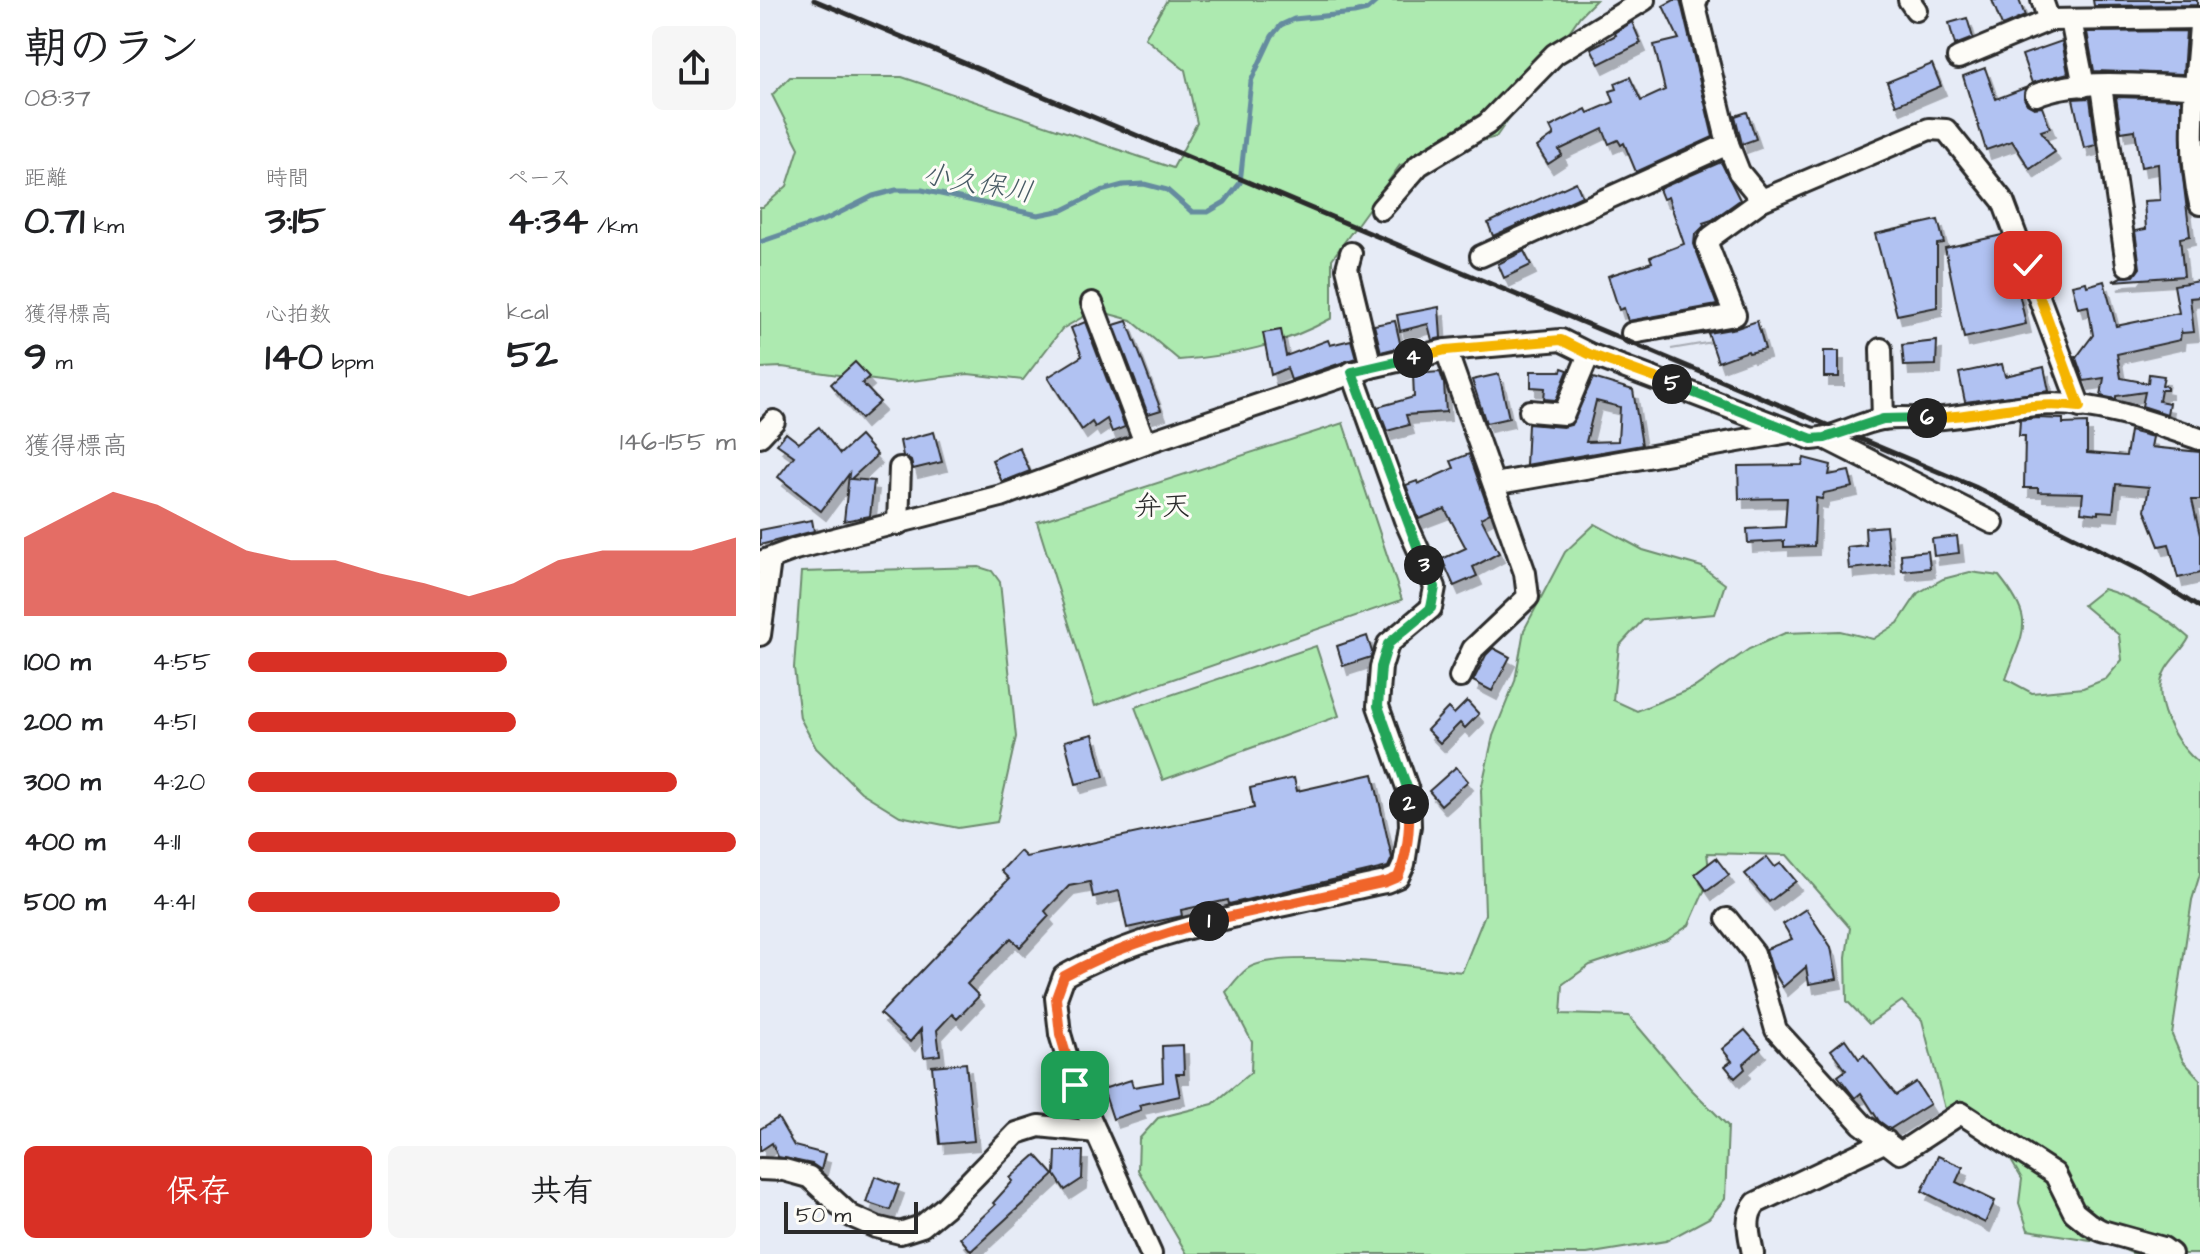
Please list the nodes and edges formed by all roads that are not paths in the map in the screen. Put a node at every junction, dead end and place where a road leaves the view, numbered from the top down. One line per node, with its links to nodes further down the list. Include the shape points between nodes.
1 (1644, 0): 15 (street, via 1555,54 1487,124 1419,165)
2 (2042, 0): 5 (street)
3 (1695, 1): 12 (street)
4 (2200, 18): 6 (street)
5 (2049, 20): 6 (street); 8 (street)
6 (2071, 20): 9 (street)
7 (2200, 25): 10 (street)
8 (1958, 58)
9 (2092, 86): 10 (street); 11 (street); 18 (street)
10 (2196, 87): 14 (street, via 2192,135)
11 (2036, 95)
12 (1728, 144): 13 (street, via 1739,172); 17 (street)
13 (1762, 200): 20 (street, via 1707,244 1735,315); 25 (street, via 1929,129 1946,130 2003,201)
14 (2200, 204)
15 (1381, 209)
16 (1351, 253): 24 (street, via 1347,268)
17 (1481, 256)
18 (2127, 265)
19 (1092, 303): 31 (street)
20 (1632, 333)
21 (1881, 349): 27 (street)
22 (1446, 350): 23 (street, via 1561,340); 24 (street); 33 (street)
23 (1589, 354): 26 (street, via 1564,414); 28 (street)
24 (1362, 370): 31 (street); 40 (street, via 1405,520 1435,587 1431,608 1388,644 1381,667 1378,706 1409,793 1404,864 1398,877 1386,882 1157,936 1064,976 1056,998 1060,1034)
25 (2080, 407): 27 (street, via 2055,404 1942,418); 30 (street)
26 (1530, 411)
27 (1883, 419): 29 (street)
28 (1792, 431): 29 (street); 33 (street)
29 (1825, 438): 34 (street)
30 (2200, 439)
31 (1145, 443): 35 (street, via 1001,496)
32 (900, 468): 35 (street)
33 (1494, 484): 38 (street, via 1525,573 1528,597 1473,649)
34 (1993, 523)
35 (898, 524): 36 (street)
36 (765, 561): 37 (street)
37 (760, 635)
38 (1460, 677)
39 (1727, 919): 41 (street, via 1754,953 1776,1030 1862,1124)
40 (1096, 1132): 42 (street, via 1039,1126 1017,1133 945,1207 922,1226 900,1233 851,1216 809,1177); 43 (street)
41 (1886, 1141): 44 (street, via 1756,1203 1748,1222); 45 (street, via 1900,1153 1961,1113 2055,1174 2074,1212 2089,1224)
42 (760, 1169)
43 (1151, 1254)
44 (1753, 1254)
45 (2171, 1254)

